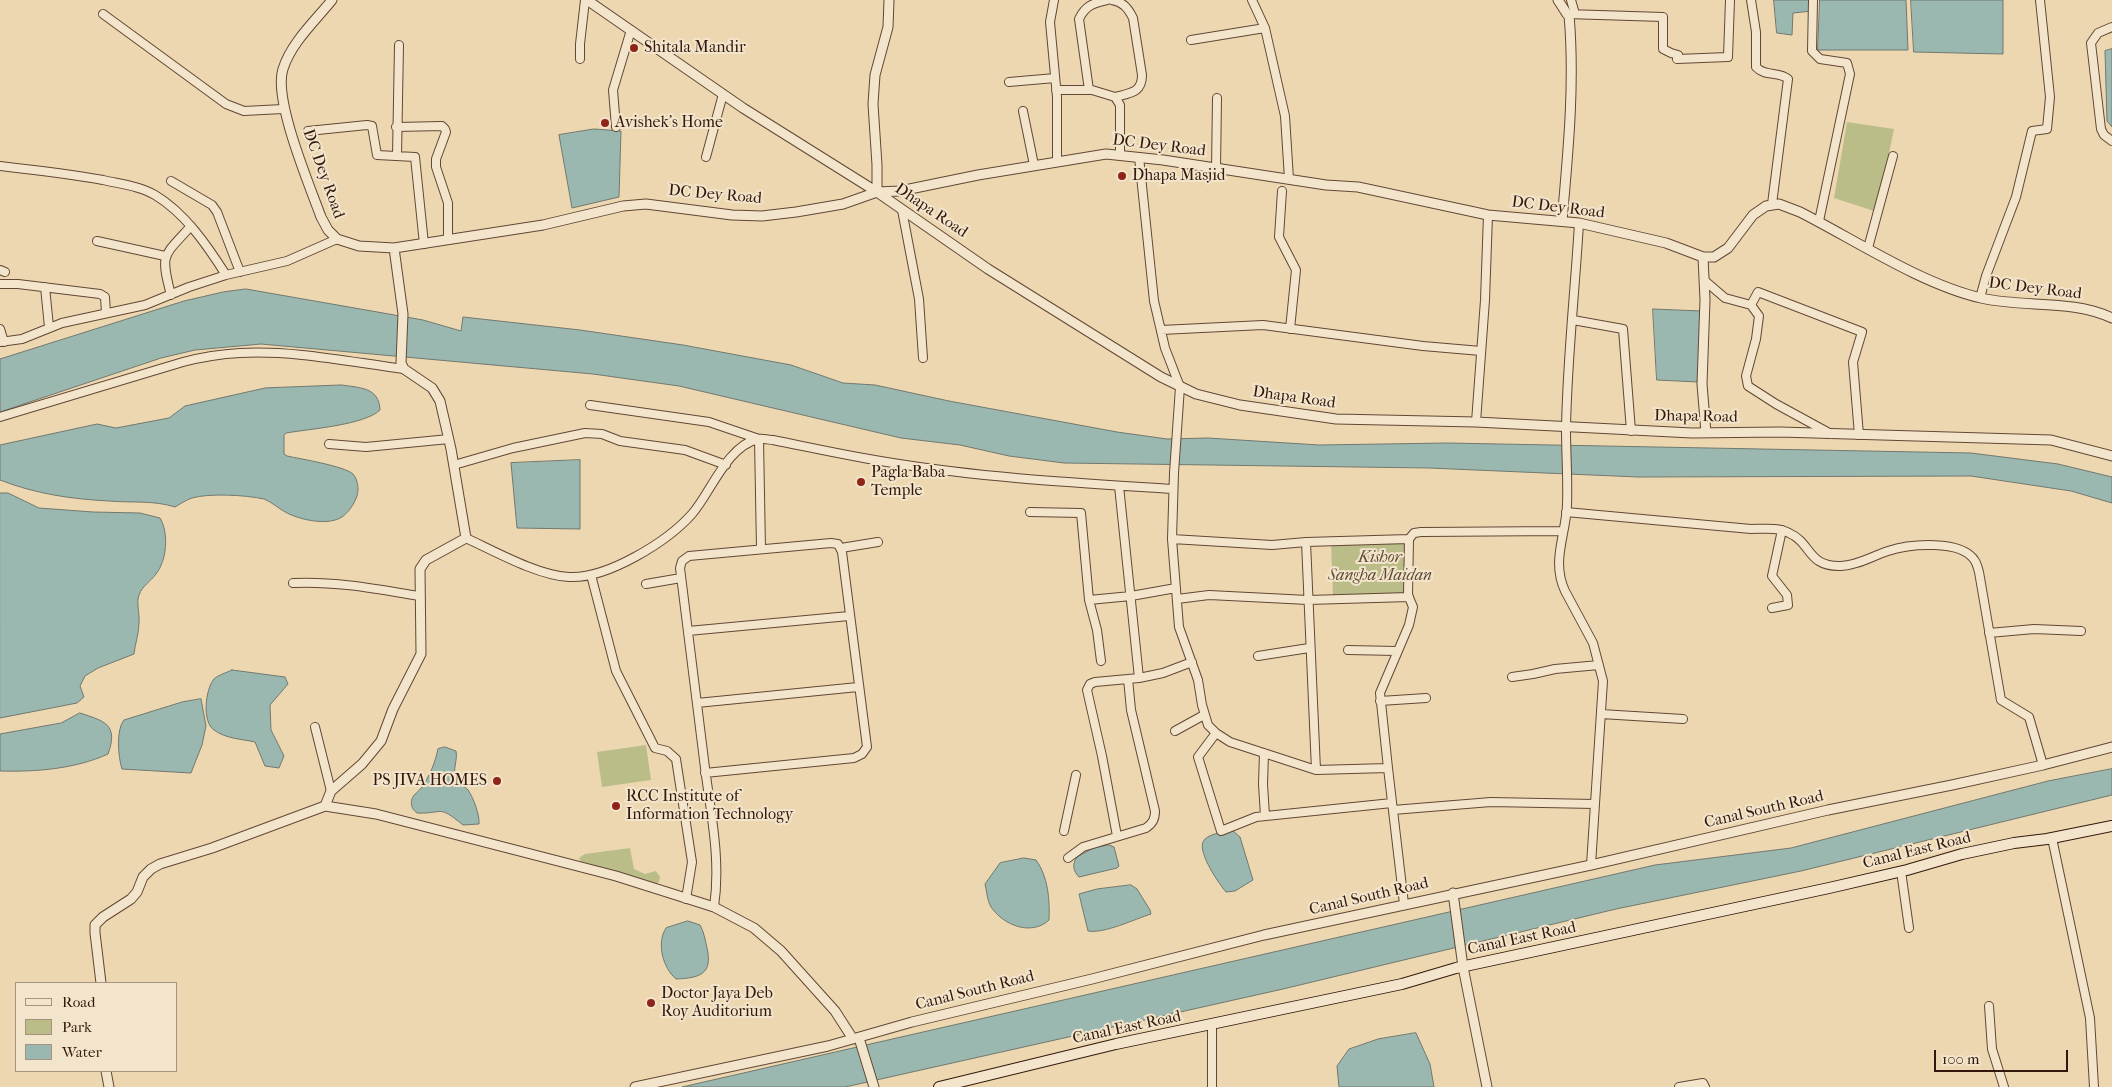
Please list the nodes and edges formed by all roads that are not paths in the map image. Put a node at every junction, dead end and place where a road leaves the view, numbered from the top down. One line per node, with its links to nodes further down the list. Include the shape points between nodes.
1 (332, 0): 29 (street, DC Dey Road, via 287,58 282,70)
2 (586, 0): 18 (street, Dhapa Road); 21 (street)
3 (889, 0): 47 (street, via 888,27 875,74 873,104)
4 (1054, 0): 22 (street, via 1050,22)
5 (1107, 0): 25 (street, via 1088,6 1079,19)
6 (1112, 0): 27 (street, via 1120,2 1133,18 1142,75 1142,82 1135,92)
7 (1252, 0): 17 (street)
8 (1558, 0): 15 (street)
9 (1571, 0): 15 (street)
10 (1730, 0): 15 (street, via 1728,57 1677,59 1678,55 1663,49 1663,17)
11 (1751, 0): 48 (street, via 1756,32 1756,67 1765,74 1788,79)
12 (1813, 0): 52 (street, via 1812,51 1820,58 1847,63 1850,74)
13 (2040, 0): 69 (street, via 2050,97 2047,130 2032,132 2016,198)
14 (103, 14): 29 (street, via 226,104 244,111)
15 (1571, 14): 51 (street, via 1572,52)
16 (2112, 27): 34 (street, via 2098,32 2090,43 2100,129)
17 (1265, 28): 19 (street); 44 (street, via 1285,116)
18 (631, 30): 26 (street, Dhapa Road); 32 (street, via 613,90)
19 (1191, 40)
20 (399, 45): 31 (street)
21 (580, 59)
22 (1055, 78): 23 (street); 24 (street)
23 (1009, 82)
24 (1056, 90): 25 (street); 40 (street)
25 (1089, 90): 27 (street)
26 (723, 94): 39 (street); 47 (street, Dhapa Road)
27 (1115, 97): 35 (street, via 1120,104)
28 (1217, 98): 43 (street)
29 (284, 110): 55 (street, DC Dey Road, via 320,217)
30 (1023, 112): 41 (street)
31 (396, 126): 36 (street); 56 (street, via 442,126 445,129 436,167 448,203)
32 (616, 127)
33 (308, 132): 36 (street, via 372,126 377,155)
34 (2112, 142)
35 (1120, 155): 38 (street, DC Dey Road); 40 (street, DC Dey Road)
36 (397, 156): 58 (street, via 415,157)
37 (1893, 156): 60 (street)
38 (1139, 157): 43 (street, DC Dey Road); 77 (street, via 1154,301)
39 (706, 158)
40 (1057, 161): 41 (street, DC Dey Road)
41 (1034, 165): 47 (street, DC Dey Road)
42 (0, 166): 54 (street, via 69,174 141,188 166,202)
43 (1216, 169): 44 (street, DC Dey Road)
44 (1289, 179): 50 (street, DC Dey Road, via 1358,187)
45 (171, 181): 63 (street, via 212,205)
46 (1282, 191): 76 (street, via 1279,237 1296,270)
47 (877, 192): 49 (street, Dhapa Road); 56 (street, DC Dey Road, via 843,204 762,216 732,216 646,204 623,206 568,221)
48 (1772, 204): 52 (street, DC Dey Road, via 1800,212); 62 (street, via 1753,215 1728,248 1714,257)
49 (902, 210): 80 (street, via 919,299); 82 (street, Dhapa Road, via 988,269)
50 (1488, 215): 51 (street, DC Dey Road); 79 (street)
51 (1562, 221): 53 (street, DC Dey Road)
52 (1819, 222): 60 (street, DC Dey Road)
53 (1579, 223): 62 (street, DC Dey Road, via 1666,243); 73 (street)
54 (191, 226): 61 (street); 64 (street)
55 (337, 239): 59 (street, DC Dey Road, via 359,246); 63 (street, via 288,261)
56 (448, 240): 58 (street, DC Dey Road)
57 (97, 241): 61 (street)
58 (424, 244): 59 (street, DC Dey Road)
59 (394, 248): 81 (street, via 403,314)
60 (1868, 248): 69 (street, DC Dey Road, via 1933,282)
61 (165, 256): 68 (street, via 164,268)
62 (1703, 257): 65 (street)
63 (240, 272): 64 (street)
64 (226, 275): 68 (street)
65 (1704, 280): 70 (street, via 1725,298); 88 (street, via 1702,384)
66 (0, 284): 67 (street)
67 (45, 287): 71 (street, via 104,294); 74 (street)
68 (171, 295): 71 (street, via 146,305)
69 (1980, 298): 72 (street, DC Dey Road, via 2077,308)
70 (1751, 305): 89 (street, via 1759,316 1746,376 1748,386); 90 (street, via 1758,292 1862,332 1853,362)
71 (106, 313): 74 (street)
72 (2112, 318)
73 (1573, 320): 86 (street); 87 (street, via 1624,329)
74 (49, 327): 78 (street, via 22,339)
75 (0, 329): 78 (street)
76 (1290, 329): 77 (street, via 1262,325); 79 (street)
77 (1161, 330): 82 (street)
78 (2, 342)
79 (1481, 351): 85 (street)
80 (923, 358)
81 (402, 366): 84 (street, via 286,354 247,352 213,355); 91 (street, via 432,388 440,401)
82 (1180, 387): 85 (street, Dhapa Road, via 1240,405 1336,419); 98 (street)
83 (590, 405): 92 (street, via 709,422)
84 (0, 417)
85 (1476, 422): 86 (street, Dhapa Road)
86 (1566, 428): 87 (street, Dhapa Road); 99 (street)
87 (1631, 431): 88 (street, Dhapa Road)
88 (1706, 434): 89 (street, Dhapa Road)
89 (1832, 434): 90 (street, Dhapa Road)
90 (1859, 435): 94 (street, Dhapa Road, via 2051,440)
91 (449, 439): 93 (street, via 366,448); 95 (street)
92 (759, 439): 96 (street, via 734,453); 97 (street, via 894,464); 109 (street)
93 (329, 444)
94 (2112, 456)
95 (454, 465): 96 (street, via 513,448 594,432 620,441 684,450); 103 (street)
96 (726, 465): 110 (street, via 691,515 677,528 634,558)
97 (1120, 486): 98 (street); 116 (street)
98 (1173, 490): 104 (street)
99 (1566, 509): 101 (street); 102 (street)
100 (1030, 512): 119 (street, via 1080,513)
101 (1782, 530): 121 (street, via 1772,576 1787,595 1788,605); 125 (street, via 1798,539 1814,559 1829,565 1862,562 1885,551 1914,545 1962,551 1974,560 1979,572)
102 (1562, 531): 105 (street, via 1421,532 1414,533); 132 (street, via 1561,583 1594,643)
103 (466, 538): 110 (street, via 547,573 569,577); 115 (street, via 426,560 420,569)
104 (1172, 539): 107 (street, via 1272,546); 114 (street)
105 (1409, 539): 107 (street); 117 (street)
106 (878, 542): 108 (street)
107 (1306, 542): 120 (street)
108 (841, 548): 109 (street, via 831,542); 122 (street)
109 (761, 549): 111 (street, via 689,556 682,561)
110 (591, 575): 166 (street, via 622,685 655,748 667,751 676,759 692,862)
111 (681, 578): 113 (street); 124 (street)
112 (293, 583): 115 (street, via 339,584)
113 (646, 584)
114 (1176, 588): 116 (street); 118 (street)
115 (419, 596): 153 (street, via 421,654 381,741 362,764)
116 (1131, 596): 119 (street); 134 (street)
117 (1408, 597): 120 (street); 128 (street, via 1413,607 1412,614)
118 (1177, 599): 120 (street, via 1209,595); 131 (street, via 1179,627)
119 (1089, 600): 130 (street)
120 (1308, 600): 126 (street)
121 (1772, 608)
122 (849, 616): 124 (street); 136 (street)
123 (2081, 631): 125 (street, via 2034,629)
124 (688, 632): 139 (street)
125 (1989, 633): 148 (street, via 2000,700 2029,717)
126 (1309, 648): 129 (street); 150 (street)
127 (1348, 650): 128 (street)
128 (1397, 651): 138 (street, via 1380,693)
129 (1258, 656)
130 (1101, 661)
131 (1192, 662): 134 (street, via 1163,674); 141 (street)
132 (1599, 665): 133 (street); 140 (street, via 1603,681)
133 (1512, 677)
134 (1139, 678): 135 (street)
135 (1128, 679): 160 (street, via 1131,710 1156,811 1152,824); 160 (street, via 1095,682 1087,690)
136 (858, 687): 139 (street); 151 (street, via 866,747 862,754 854,758)
137 (1426, 698): 138 (street)
138 (1380, 701): 149 (street)
139 (697, 702): 151 (street)
140 (1601, 714): 142 (street); 154 (street)
141 (1204, 715): 144 (street); 145 (street)
142 (1683, 719)
143 (315, 727): 153 (street)
144 (1174, 731)
145 (1216, 733): 147 (street, via 1230,742); 157 (street, via 1198,757 1221,831)
146 (2112, 747): 148 (street, Canal South Road)
147 (1264, 753): 150 (street); 157 (street)
148 (2043, 765): 163 (street, Canal South Road, via 1828,810)
149 (1388, 768): 150 (street); 156 (street)
150 (1316, 770)
151 (705, 773): 168 (street, via 717,856)
152 (1076, 775): 159 (street)
153 (331, 791): 155 (street)
154 (1595, 804): 156 (street, via 1491,802); 163 (street)
155 (325, 806): 166 (street, via 376,814 616,876); 171 (street, via 151,869 132,899 96,925)
156 (1392, 806): 157 (street); 167 (street)
157 (1265, 816)
158 (2112, 826): 161 (main road, Canal East Road)
159 (1064, 831)
160 (1117, 836): 162 (street, via 1083,847)
161 (2052, 838): 164 (main road, Canal East Road, via 1962,854); 185 (street, via 2090,1018)
162 (1068, 858)
163 (1591, 865): 165 (street, Canal South Road)
164 (1901, 871): 169 (street); 170 (main road, Canal East Road)
165 (1452, 893): 167 (street, Canal South Road); 170 (street)
166 (686, 899): 168 (street)
167 (1404, 904): 174 (street, Canal South Road, via 1264,935 912,1022)
168 (714, 908): 174 (street, via 754,928 781,950)
169 (1909, 928)
170 (1463, 967): 173 (main road, Canal East Road, via 1402,984); 181 (street)
171 (101, 982)
172 (1989, 1006): 184 (street, via 1992,1049)
173 (1212, 1025): 179 (main road, Canal East Road, via 1116,1044); 180 (street)
174 (857, 1040): 177 (street, Canal South Road); 178 (street)
175 (106, 1072): 176 (street)
176 (109, 1087)
177 (635, 1087)
178 (874, 1087)
179 (940, 1087)
180 (1212, 1087)
181 (1487, 1087)
182 (1679, 1087): 183 (street, via 1704,1083)
183 (1705, 1087)
184 (2004, 1087)
185 (2094, 1087)

